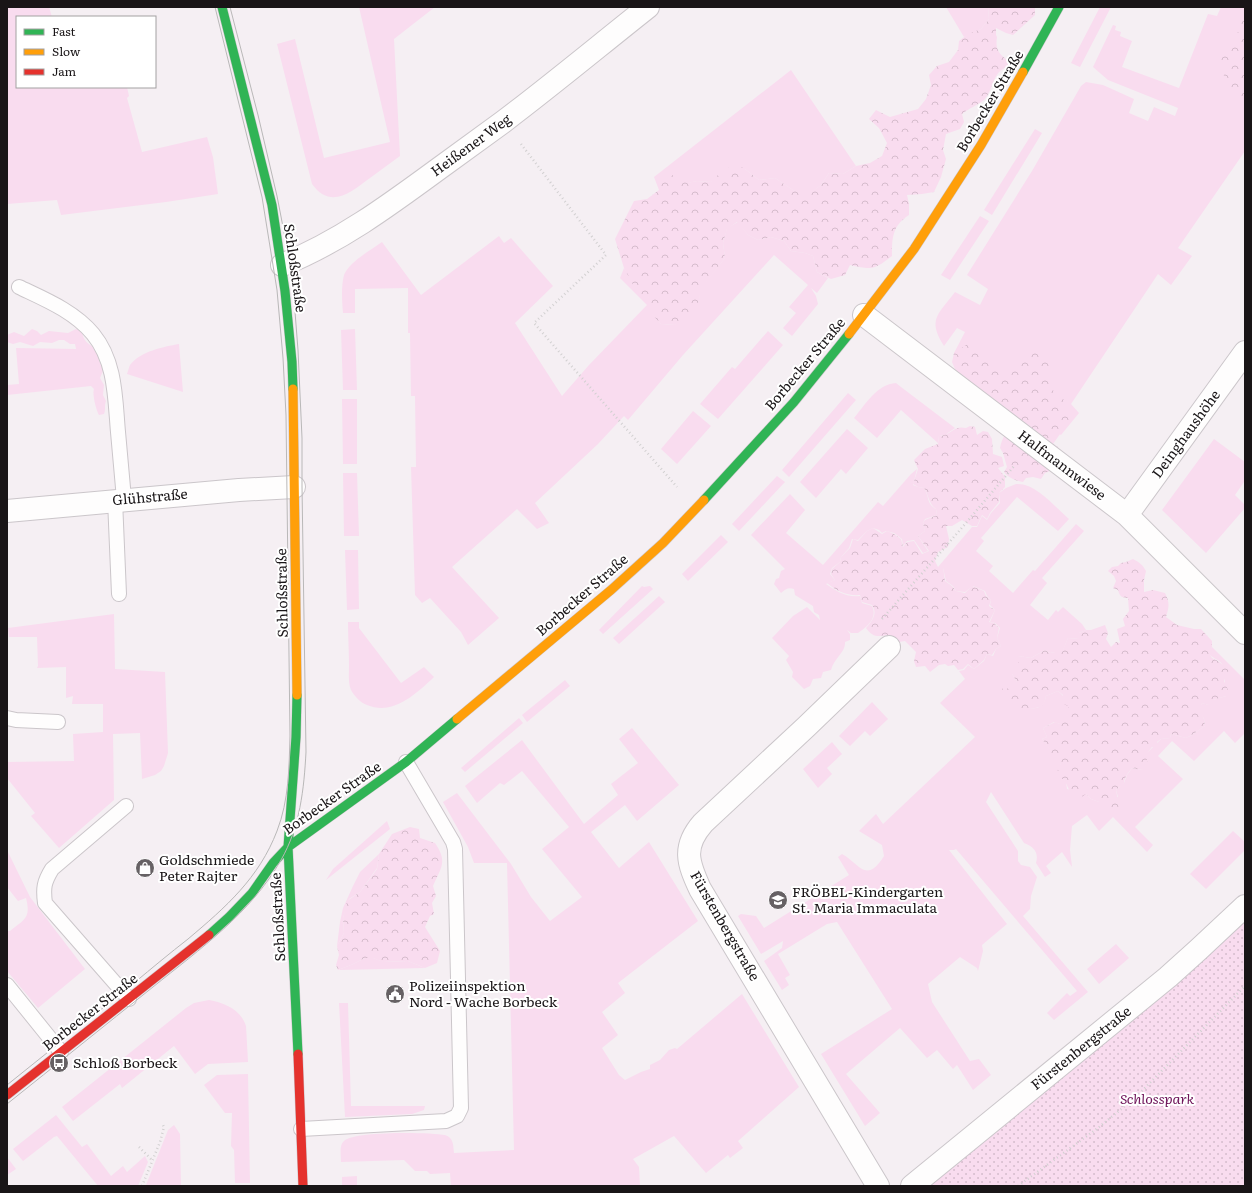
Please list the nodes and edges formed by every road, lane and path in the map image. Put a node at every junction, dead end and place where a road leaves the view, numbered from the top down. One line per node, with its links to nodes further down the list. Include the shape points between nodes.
1 (222, 7): 5 (street, Schloßstraße, via 266,177)
2 (648, 7): 4 (street, Heißener Weg)
3 (1059, 7): 7 (street, Borbecker Straße, via 1006,103 914,250)
4 (504, 121): 5 (street, Heißener Weg, via 364,222); 12 (path, via 606,255 534,323)
5 (282, 265): 10 (street, Schloßstraße, via 292,362)
6 (19, 287): 11 (lane, via 52,303 78,320 93,334 103,350 115,390)
7 (864, 314): 9 (street, Halfmannwiese); 12 (street, Borbecker Straße, via 794,402)
8 (1245, 352): 14 (street, Deinghaushöhe)
9 (1033, 443): 14 (street, Halfmannwiese); 16 (path)
10 (294, 487): 11 (street, Glühstraße); 23 (street, Schloßstraße, via 297,687)
11 (120, 500): 13 (street, Glühstraße); 15 (lane)
12 (696, 508): 21 (street, Borbecker Straße, via 663,543 611,590)
13 (7, 511)
14 (1127, 515): 17 (street, Halfmannwiese)
15 (119, 594)
16 (880, 621)
17 (1245, 633)
18 (889, 647): 36 (street, Fürstenbergstraße, via 702,824 695,832 688,850 691,867 700,889)
19 (7, 718): 20 (lane)
20 (58, 722)
21 (406, 762): 23 (street, Borbecker Straße); 31 (lane, via 455,849 461,1108 457,1116 446,1121)
22 (126, 806): 27 (lane, via 52,869 43,892 45,903)
23 (288, 846): 27 (street, Borbecker Straße, via 252,893 229,917); 31 (street, Schloßstraße)
24 (1245, 906): 37 (street, Fürstenbergstraße, via 1168,977)
25 (7, 984): 28 (lane)
26 (1245, 986): 38 (path, via 1136,1097)
27 (129, 999): 28 (street, Borbecker Straße)
28 (61, 1052): 29 (street, Borbecker Straße)
29 (7, 1095)
30 (162, 1122): 33 (path, via 164,1126 160,1142)
31 (301, 1129): 35 (street, Schloßstraße)
32 (139, 1147): 33 (path)
33 (152, 1160): 34 (path)
34 (142, 1186)
35 (303, 1186)
36 (878, 1186)
37 (912, 1186)
38 (1018, 1186)

